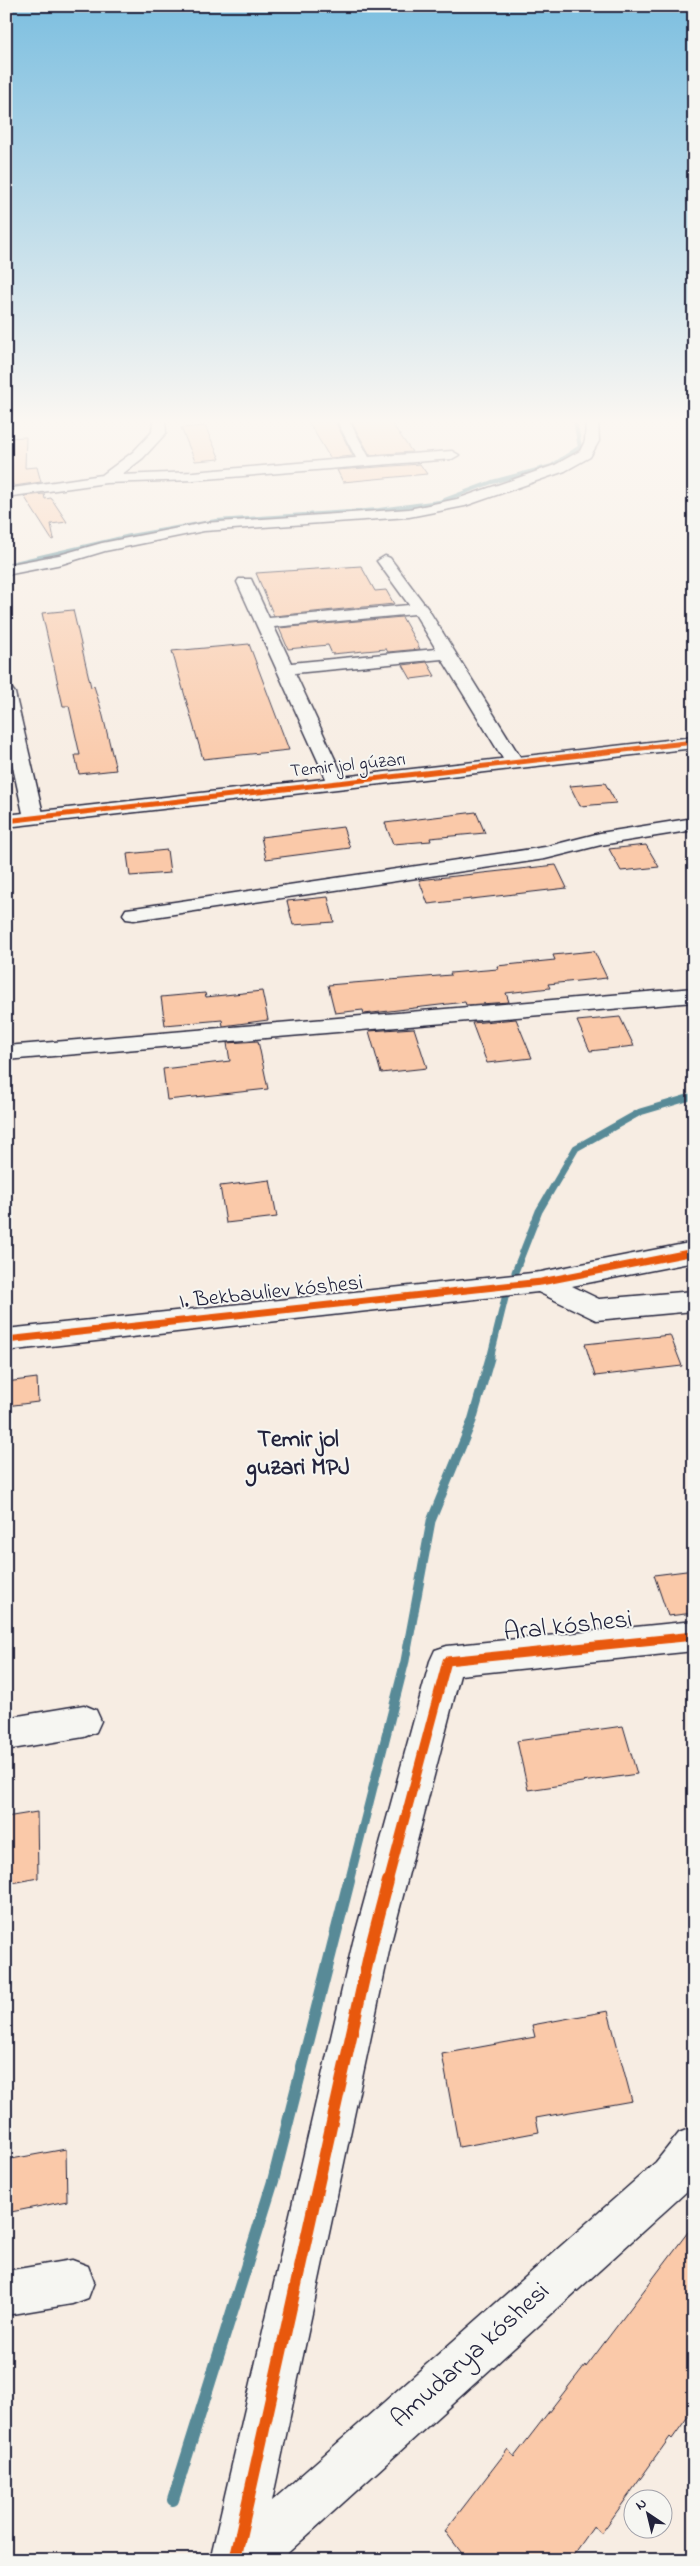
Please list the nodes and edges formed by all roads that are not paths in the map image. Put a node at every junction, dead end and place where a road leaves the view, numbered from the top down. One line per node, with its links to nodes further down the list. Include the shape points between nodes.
1 (134, 541): 3 (street)
2 (385, 562): 5 (street)
3 (6, 570)
4 (245, 582): 6 (street)
5 (420, 609): 6 (street); 7 (street)
6 (264, 624): 8 (street)
7 (447, 653): 8 (street); 11 (street)
8 (285, 669): 12 (street)
9 (6, 693): 13 (street)
10 (694, 742): 11 (street, Temir jol gúzarı)
11 (516, 763): 12 (street, Temir jol gúzarı)
12 (338, 783): 13 (street, Temir jol gúzarı)
13 (34, 818): 14 (street, Temir jol gúzarı)
14 (6, 821)
15 (694, 824): 16 (street, via 600,838 545,853)
16 (134, 914)
17 (694, 995): 18 (street)
18 (6, 1053)
19 (694, 1252): 20 (street, I. Bekbauliev kóshesi)
20 (540, 1282): 21 (street, via 596,1310); 22 (street, I. Bekbauliev kóshesi)
21 (694, 1301)
22 (6, 1340)
23 (694, 1636): 29 (street, Aral kóshesi, via 447,1661 372,1942)
24 (84, 1721): 25 (street)
25 (6, 1734)
26 (694, 2148): 30 (street, Amudarya kóshesi, via 671,2177)
27 (72, 2282): 28 (street)
28 (6, 2294)
29 (235, 2560)
30 (243, 2560)

